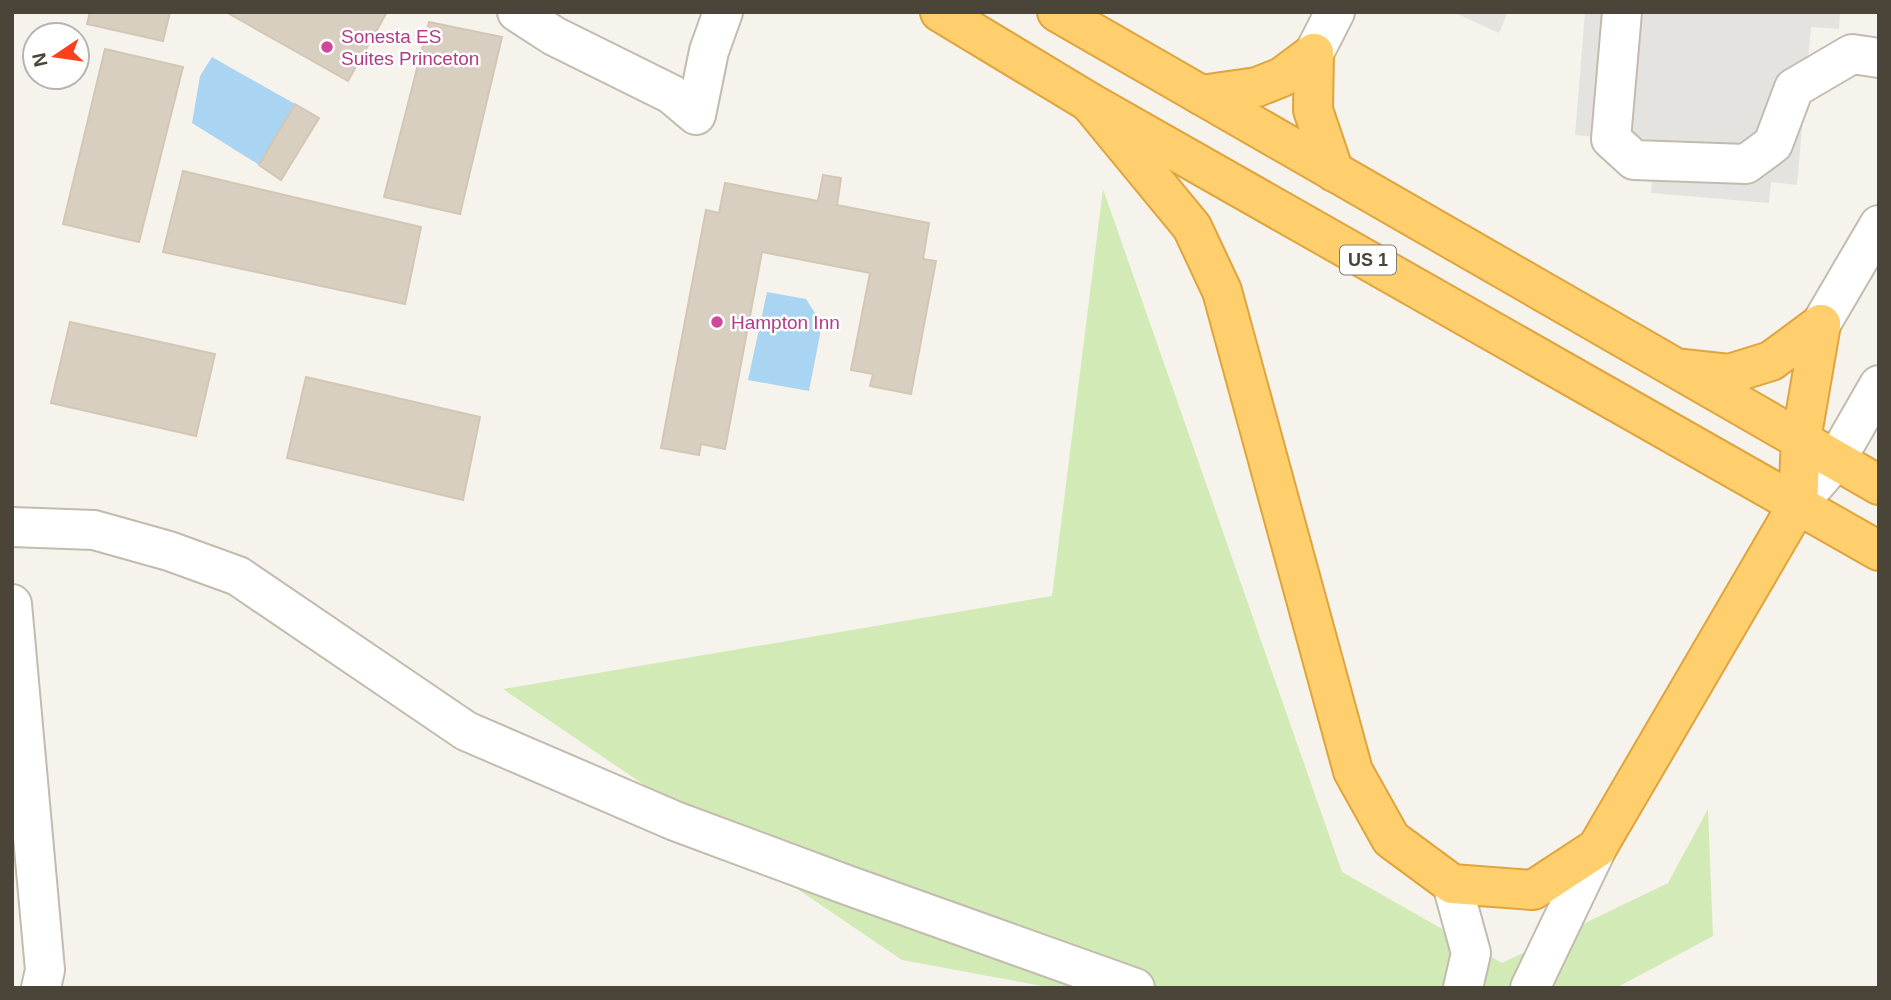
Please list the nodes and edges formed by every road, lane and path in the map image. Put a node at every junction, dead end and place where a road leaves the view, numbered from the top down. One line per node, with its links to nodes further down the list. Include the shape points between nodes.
1 (517, 12): 2 (street, via 554,36 671,94 696,115 709,51)
2 (723, 12)
3 (940, 12): 10 (highway, US 1)
4 (1056, 12): 9 (highway)
5 (1335, 12): 7 (street)
6 (1622, 12): 8 (street, via 1611,139 1634,160 1746,164 1773,144 1794,88 1852,54)
7 (1314, 53): 9 (highway, via 1282,77 1257,88); 11 (highway, via 1313,110)
8 (1879, 58)
9 (1201, 95): 11 (highway)
10 (1089, 102): 19 (highway, US 1); 24 (highway, via 1192,227 1223,291 1353,771 1391,839)
11 (1334, 172): 14 (highway)
12 (1879, 225): 13 (street)
13 (1821, 324): 14 (highway, via 1770,361 1729,374); 16 (highway)
14 (1676, 369): 16 (highway)
15 (1879, 385): 17 (street)
16 (1801, 440): 17 (highway); 19 (highway)
17 (1836, 460): 18 (highway); 19 (street)
18 (1879, 485)
19 (1798, 504): 21 (highway, US 1); 23 (highway)
20 (12, 527): 26 (street, via 94,530 238,576 466,731 675,821)
21 (1879, 551)
22 (12, 604): 25 (street, via 45,970)
23 (1597, 848): 24 (highway, via 1533,890); 28 (street)
24 (1452, 884): 27 (street, via 1471,953)
25 (41, 988)
26 (1135, 988)
27 (1463, 988)
28 (1530, 988)

